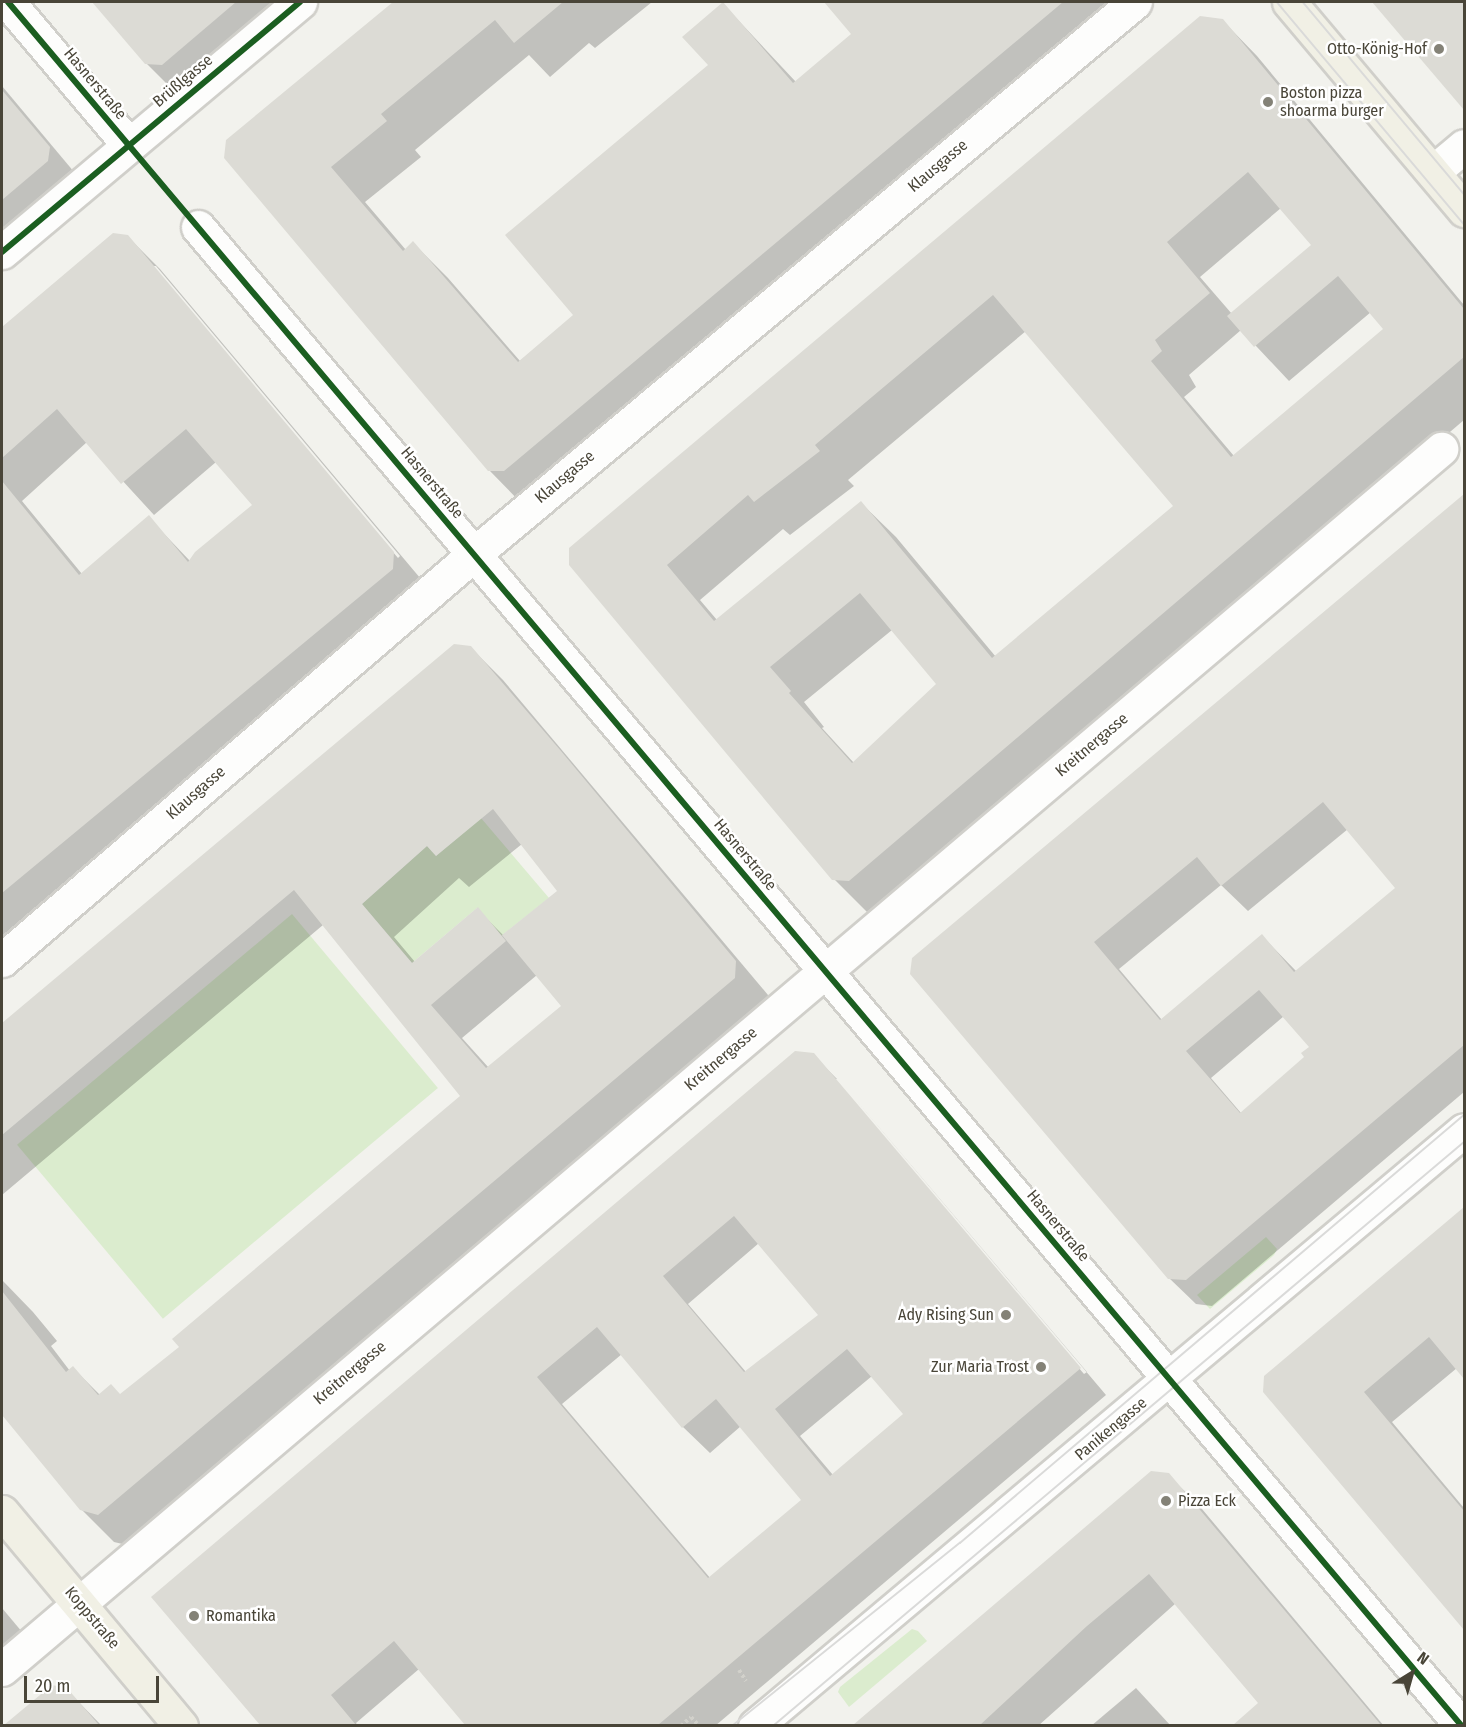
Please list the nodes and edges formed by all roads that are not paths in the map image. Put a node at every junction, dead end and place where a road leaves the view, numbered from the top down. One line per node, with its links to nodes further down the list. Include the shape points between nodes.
1 (8, 2): 5 (street, Hasnerstraße)
2 (300, 2): 5 (street, Brüßlgasse)
3 (1135, 2): 12 (street, Klausgasse)
4 (1289, 2): 7 (main road)
5 (128, 144): 10 (street, Brüßlgasse)
6 (1464, 146): 7 (street)
7 (1432, 172): 8 (main road)
8 (1464, 210)
9 (198, 227): 12 (street, Hasnerstraße)
10 (2, 252)
11 (1441, 449): 14 (street, Kreitnergasse)
12 (474, 554): 13 (street, Klausgasse); 14 (street, Hasnerstraße)
13 (2, 960)
14 (825, 971): 16 (street, Hasnerstraße); 18 (street, Kreitnergasse)
15 (1464, 1130): 16 (street, Panikengasse)
16 (1170, 1380): 21 (street, Panikengasse); 22 (street, Hasnerstraße)
17 (2, 1512): 18 (main road, Koppstraße)
18 (79, 1603): 19 (street, Kreitnergasse); 20 (main road, Koppstraße)
19 (2, 1669)
20 (181, 1725)
21 (755, 1725)
22 (1462, 1725)

